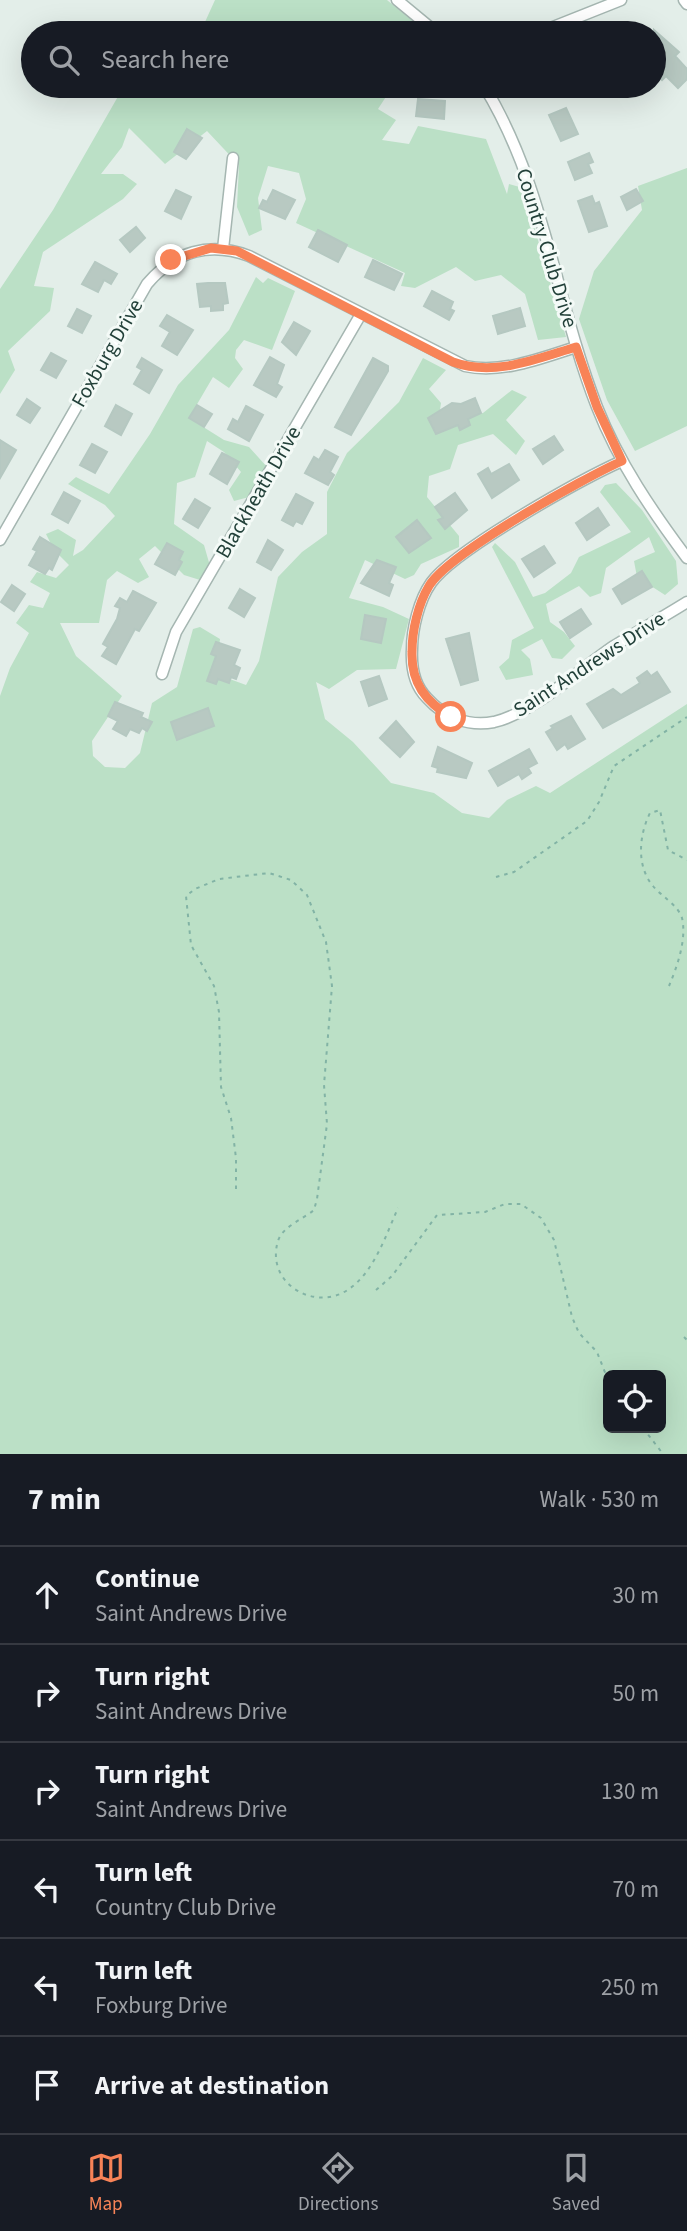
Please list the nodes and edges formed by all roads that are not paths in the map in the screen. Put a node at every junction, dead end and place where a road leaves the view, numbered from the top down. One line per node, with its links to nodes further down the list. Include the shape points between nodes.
1 (397, 0): 3 (street)
2 (621, 0): 4 (street)
3 (422, 21)
4 (568, 21)
5 (492, 98): 9 (street, Country Club Drive, via 515,145)
6 (233, 158): 7 (street)
7 (223, 249): 8 (street, Foxburg Drive, via 249,256); 11 (street, Foxburg Drive, via 171,260 148,284)
8 (361, 314): 9 (street, Foxburg Drive, via 453,362 479,369); 14 (street, Blackheath Drive, via 176,632)
9 (576, 347): 10 (street, Country Club Drive)
10 (622, 461): 12 (street, Country Club Drive); 13 (street, Saint Andrews Drive, via 490,537 430,584 412,640 413,674 419,688 439,710 464,722 502,719)
11 (0, 540)
12 (687, 558)
13 (687, 602)
14 (162, 674)

